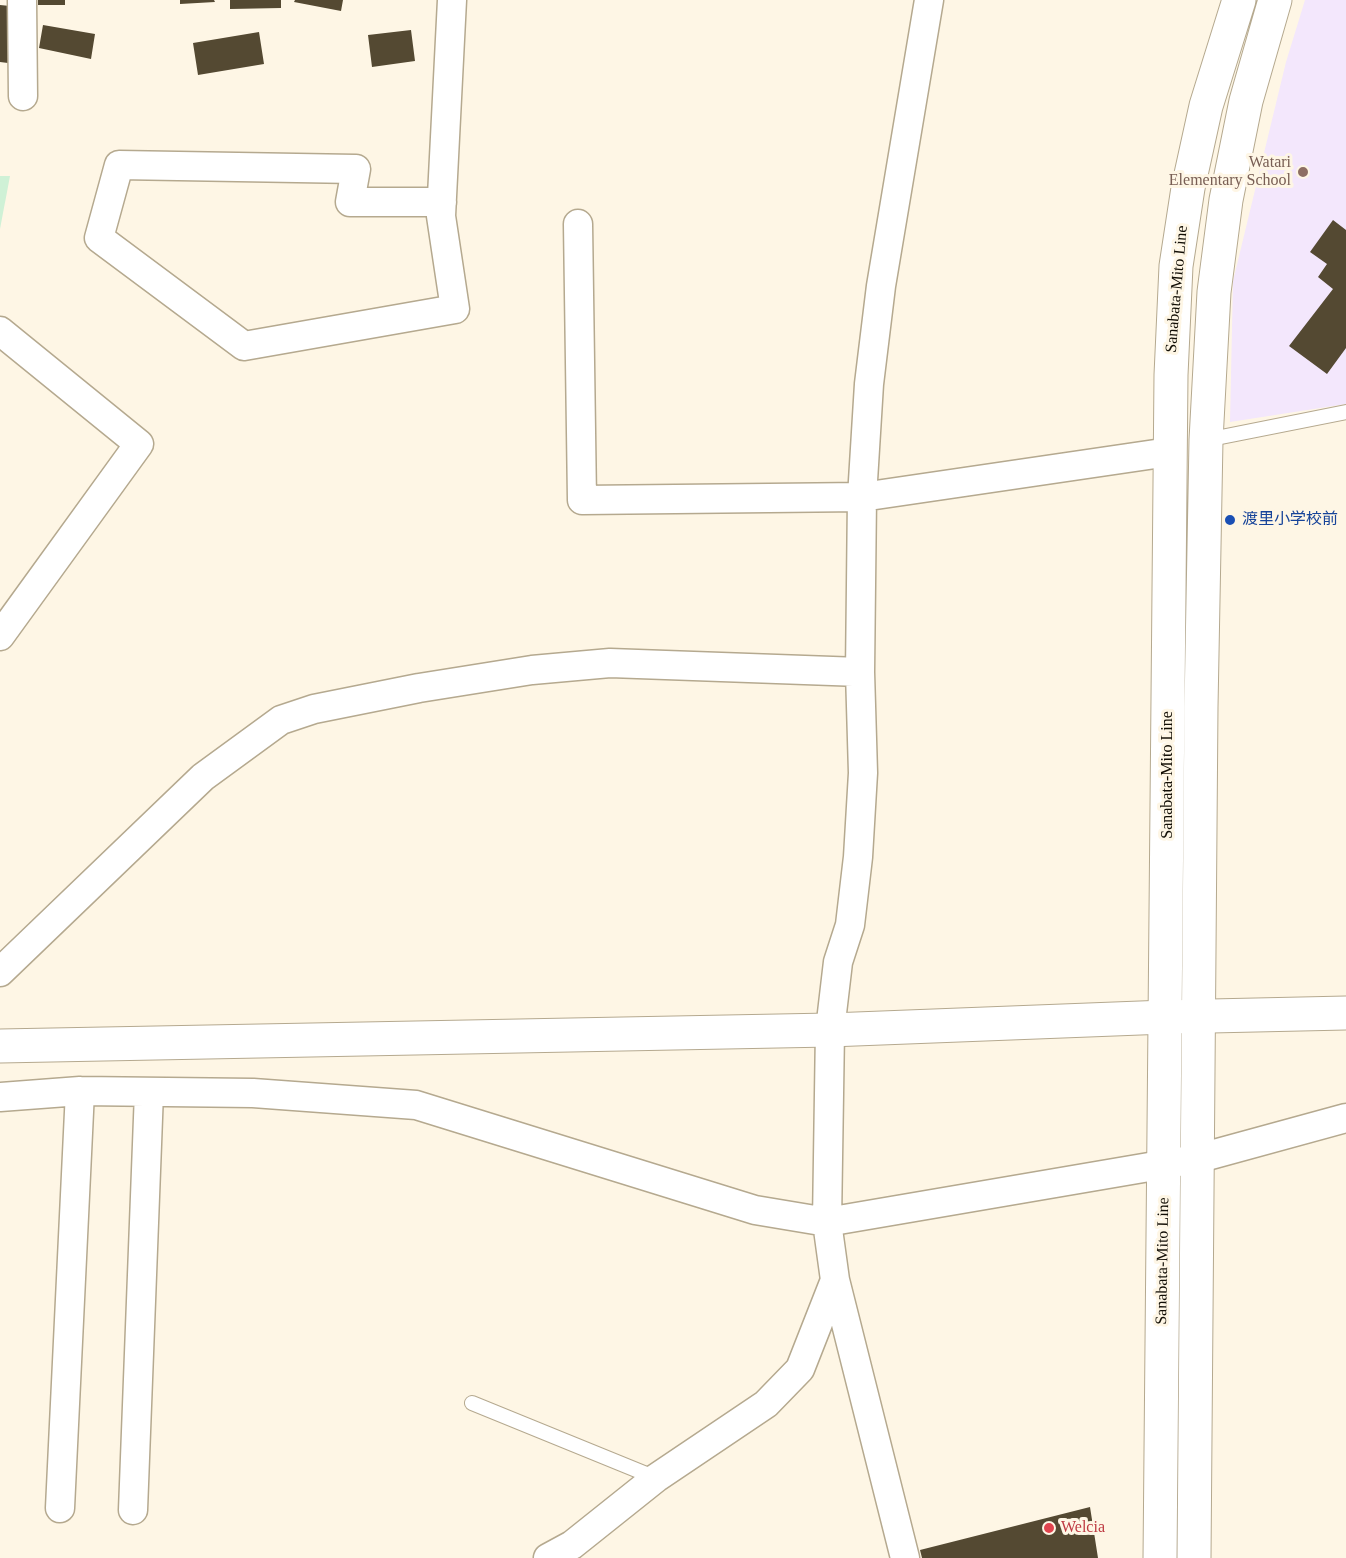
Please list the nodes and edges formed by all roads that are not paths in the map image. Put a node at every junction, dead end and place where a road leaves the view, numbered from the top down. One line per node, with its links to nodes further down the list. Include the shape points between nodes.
1 (22, 0): 6 (street)
2 (452, 0): 7 (street)
3 (929, 0): 13 (street, via 881,286 869,384)
4 (1239, 0): 12 (main road, Sanabata-Mito Line, via 1206,106 1188,188 1176,266)
5 (1275, 0): 11 (main road, Sanabata-Mito Line, via 1246,100 1226,200 1214,292)
6 (23, 96)
7 (442, 202): 7 (street, via 456,309 244,346 99,238 119,165 356,169 350,202)
8 (578, 224): 13 (street, via 582,500)
9 (0, 331): 14 (street, via 139,444)
10 (1346, 412): 11 (lane)
11 (1206, 440): 19 (main road, Sanabata-Mito Line)
12 (1168, 452): 13 (street); 18 (main road, Sanabata-Mito Line)
13 (862, 497): 15 (street)
14 (0, 636)
15 (860, 672): 16 (street, via 610,663 532,670 419,688 281,720 203,777); 20 (street, via 863,773 858,857)
16 (0, 972)
17 (1346, 1013): 19 (main road)
18 (1167, 1017): 19 (main road); 20 (main road); 26 (main road, Sanabata-Mito Line)
19 (1199, 1017): 26 (main road, Sanabata-Mito Line)
20 (830, 1030): 21 (main road); 27 (street)
21 (0, 1046)
22 (80, 1091): 23 (street); 24 (street); 31 (street)
23 (149, 1092): 27 (street, via 253,1093 416,1105 755,1210); 32 (street)
24 (0, 1097)
25 (1346, 1118): 26 (street)
26 (1180, 1161): 27 (street); 35 (main road, Sanabata-Mito Line); 36 (main road, Sanabata-Mito Line)
27 (827, 1222): 28 (street)
28 (836, 1281): 30 (street, via 800,1369 766,1404); 34 (street)
29 (472, 1403): 30 (lane)
30 (656, 1478): 33 (street, via 572,1545)
31 (60, 1508)
32 (133, 1510)
33 (548, 1558)
34 (905, 1558)
35 (1160, 1558)
36 (1194, 1558)

